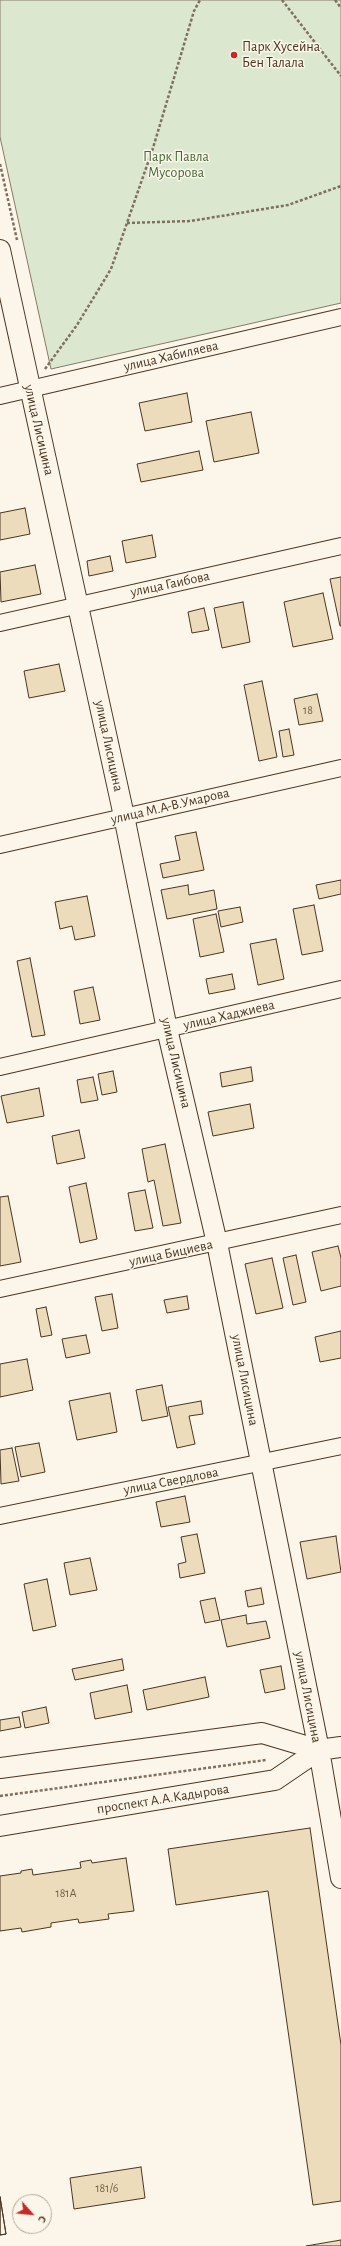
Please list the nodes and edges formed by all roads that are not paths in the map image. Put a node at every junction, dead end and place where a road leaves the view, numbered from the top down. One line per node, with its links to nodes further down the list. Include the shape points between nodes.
1 (0, 250): 3 (street, улица Лисицина)
2 (341, 317): 3 (street, улица Хабиляева)
3 (30, 389): 4 (street, улица Хабиляева); 6 (street, улица Лисицина)
4 (0, 396)
5 (341, 546): 6 (street, улица Гаибова)
6 (78, 605): 7 (street, улица Гаибова); 9 (street, улица Лисицина)
7 (0, 623)
8 (341, 768): 9 (street, улица М.А-В.Умарова)
9 (124, 816): 10 (street, улица М.А-В.Умарова); 12 (street, улица Лисицина)
10 (0, 845)
11 (341, 989): 12 (street, улица Хаджиева)
12 (168, 1029): 13 (street, улица Хаджиева); 15 (street, улица Лисицина)
13 (0, 1067)
14 (341, 1215): 15 (street, улица Бициева)
15 (217, 1243): 16 (street, улица Бициева); 18 (street, улица Лисицина)
16 (0, 1289)
17 (341, 1446): 18 (street, улица Свердлова)
18 (262, 1463): 19 (street, улица Свердлова); 21 (street, улица Лисицина)
19 (0, 1516)
20 (341, 1747): 21 (street, проспект А.А.Кадырова)
21 (318, 1750): 22 (street, проспект А.А.Кадырова, via 262,1733); 23 (street, проспект А.А.Кадырова, via 275,1780); 24 (street, улица Лисицина)
22 (0, 1768)
23 (0, 1826)
24 (341, 1878)

